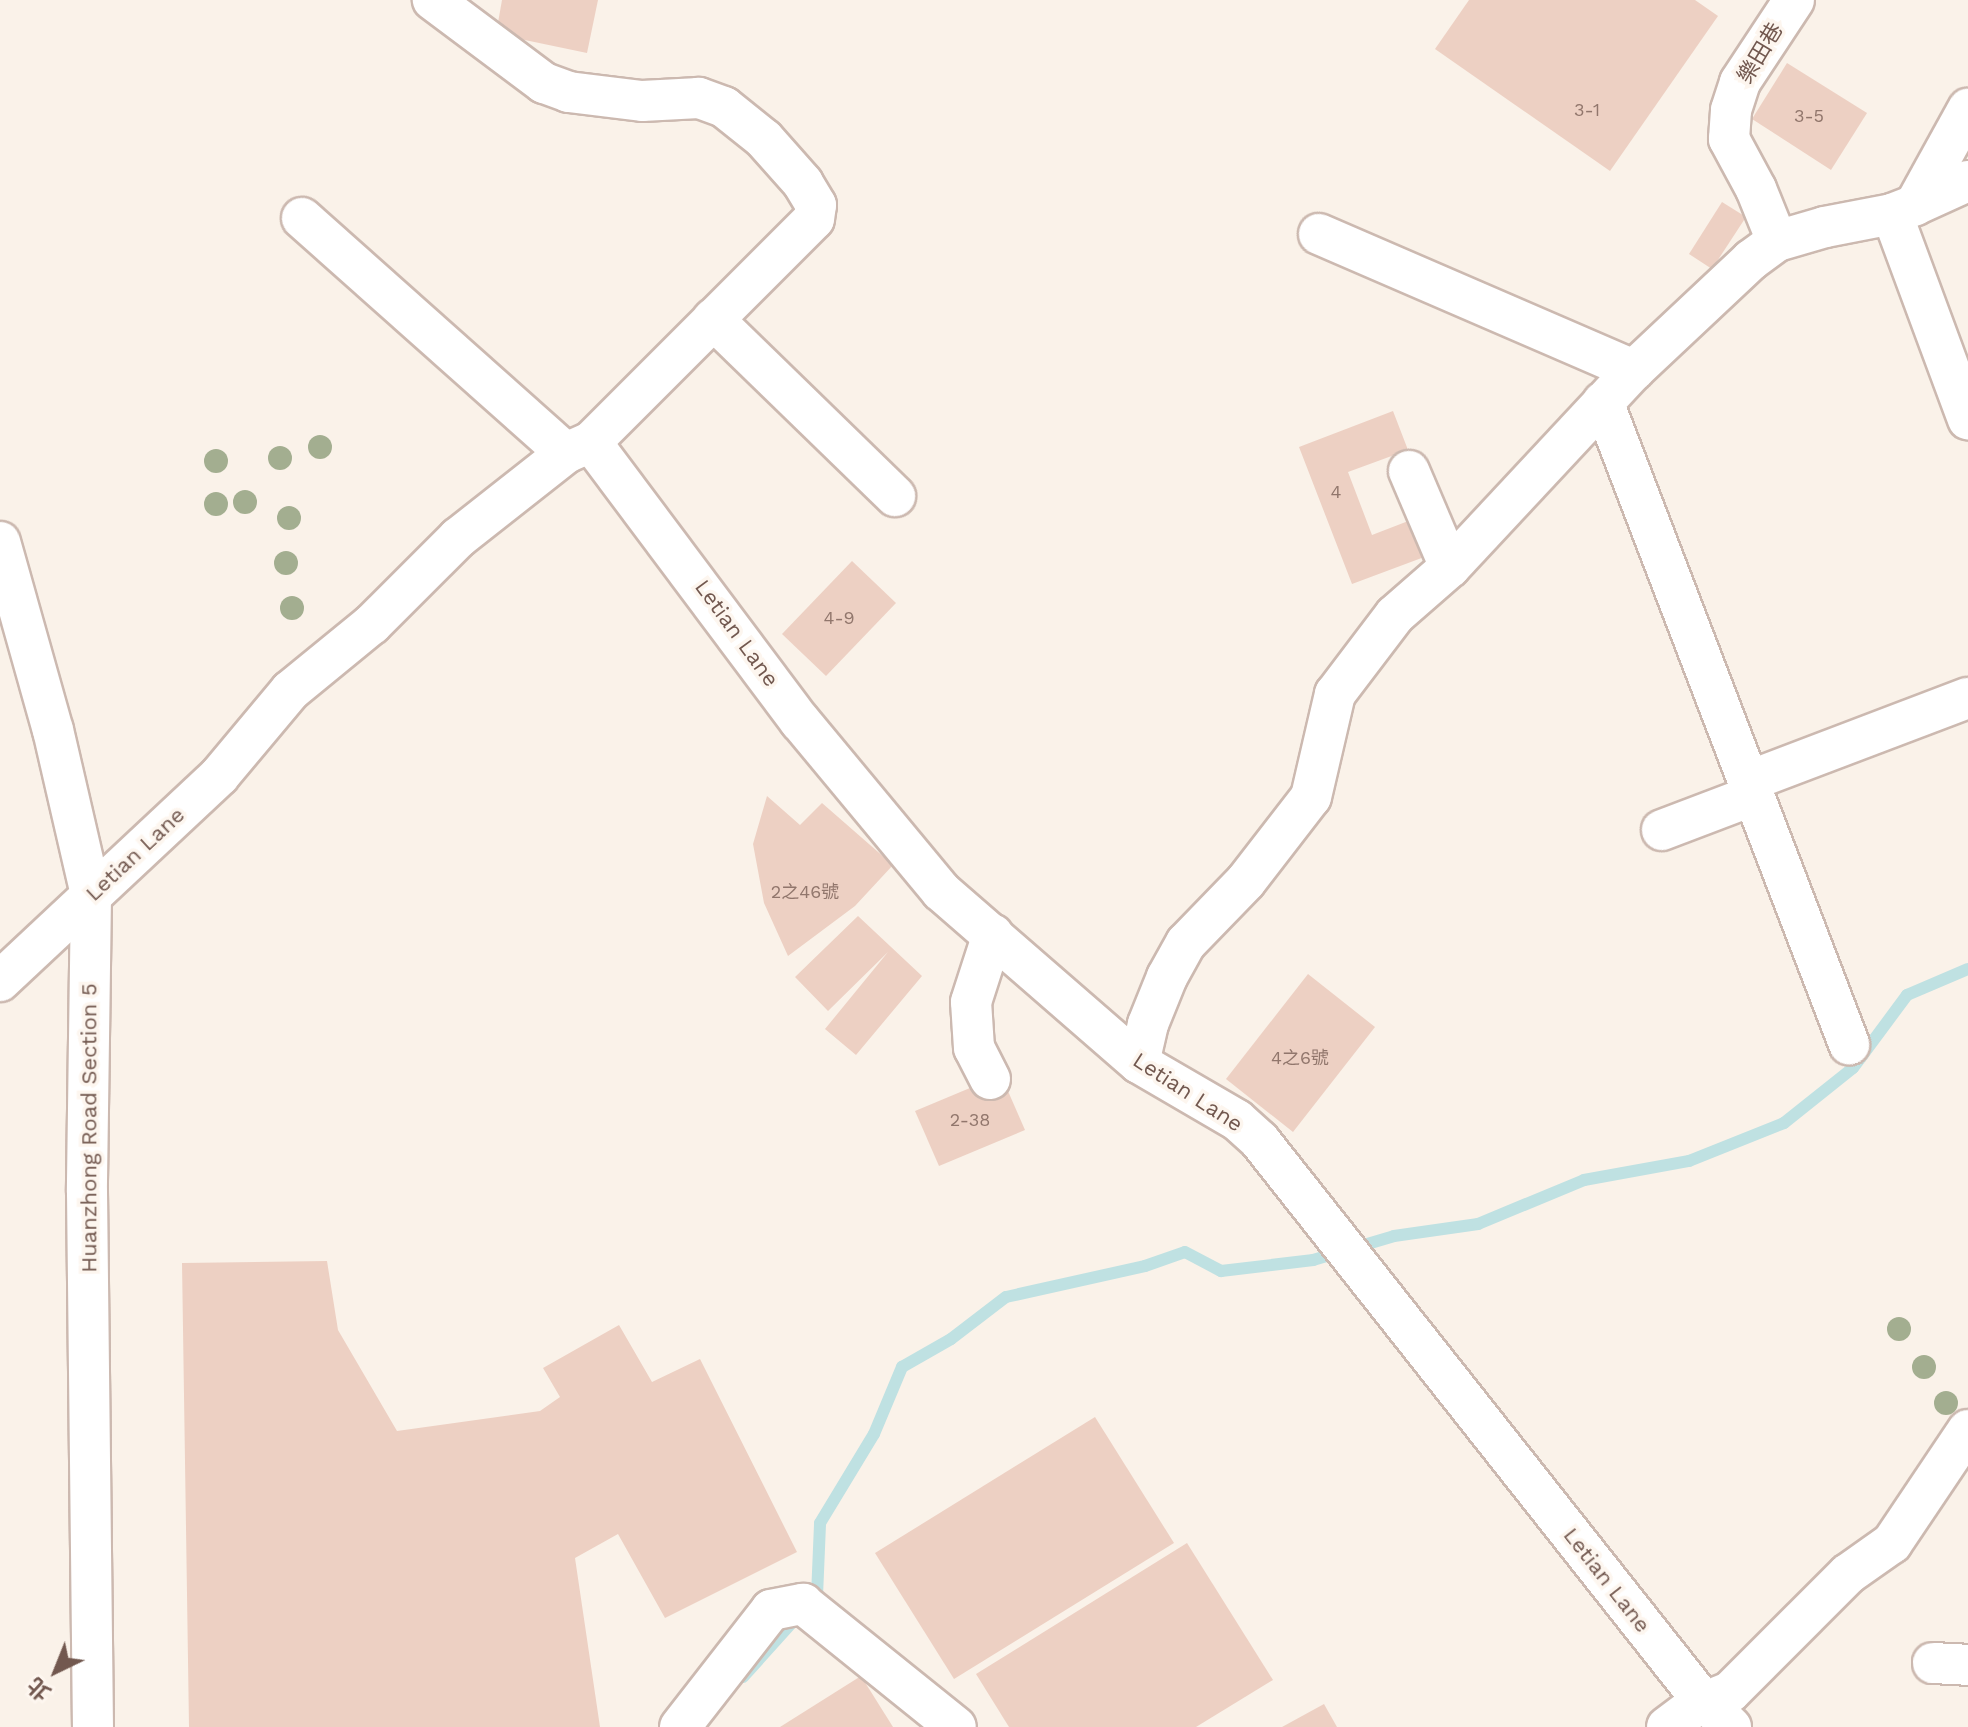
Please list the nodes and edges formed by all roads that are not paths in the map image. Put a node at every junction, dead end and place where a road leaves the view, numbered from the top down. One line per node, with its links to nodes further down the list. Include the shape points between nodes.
1 (433, 0): 9 (street, Letian Lane, via 544,83 628,100 699,98 724,107 764,139 803,183 816,205 814,219)
2 (1794, 0): 8 (street, 樂田巷, via 1740,82 1731,110 1729,139)
3 (1968, 109): 5 (street)
4 (1968, 181): 5 (street)
5 (1904, 209): 8 (street); 12 (street)
6 (302, 218): 13 (street)
7 (1319, 234): 10 (street)
8 (1777, 241): 10 (street)
9 (713, 319): 13 (street, Letian Lane); 15 (street)
10 (1634, 370): 11 (street)
11 (1603, 402): 17 (street); 19 (street)
12 (1968, 419)
13 (578, 447): 21 (street, Letian Lane, via 458,538 372,624 290,691 219,776); 22 (street, Letian Lane, via 941,891)
14 (1409, 471): 17 (street)
15 (895, 496)
16 (0, 542): 21 (street, Huanzhong Road Section 5, via 53,730)
17 (1450, 567): 25 (street, via 1395,615 1339,686 1311,797 1246,881 1186,943 1148,1024)
18 (1968, 698): 19 (street)
19 (1751, 788): 20 (street); 24 (street)
20 (1662, 830)
21 (91, 895): 23 (street, Letian Lane); 29 (street, Huanzhong Road Section 5, via 87,1192)
22 (993, 934): 25 (street, Letian Lane); 26 (street, via 971,1002 974,1048)
23 (0, 981)
24 (1849, 1044)
25 (1139, 1063): 28 (street, Letian Lane, via 1237,1120 1260,1141 1698,1695)
26 (990, 1079)
27 (1968, 1430): 28 (street, via 1892,1543 1848,1574 1730,1692)
28 (1719, 1714): 32 (street)
29 (93, 1727)
30 (680, 1727): 31 (street, via 771,1610 803,1604)
31 (956, 1727)
32 (1667, 1727)

